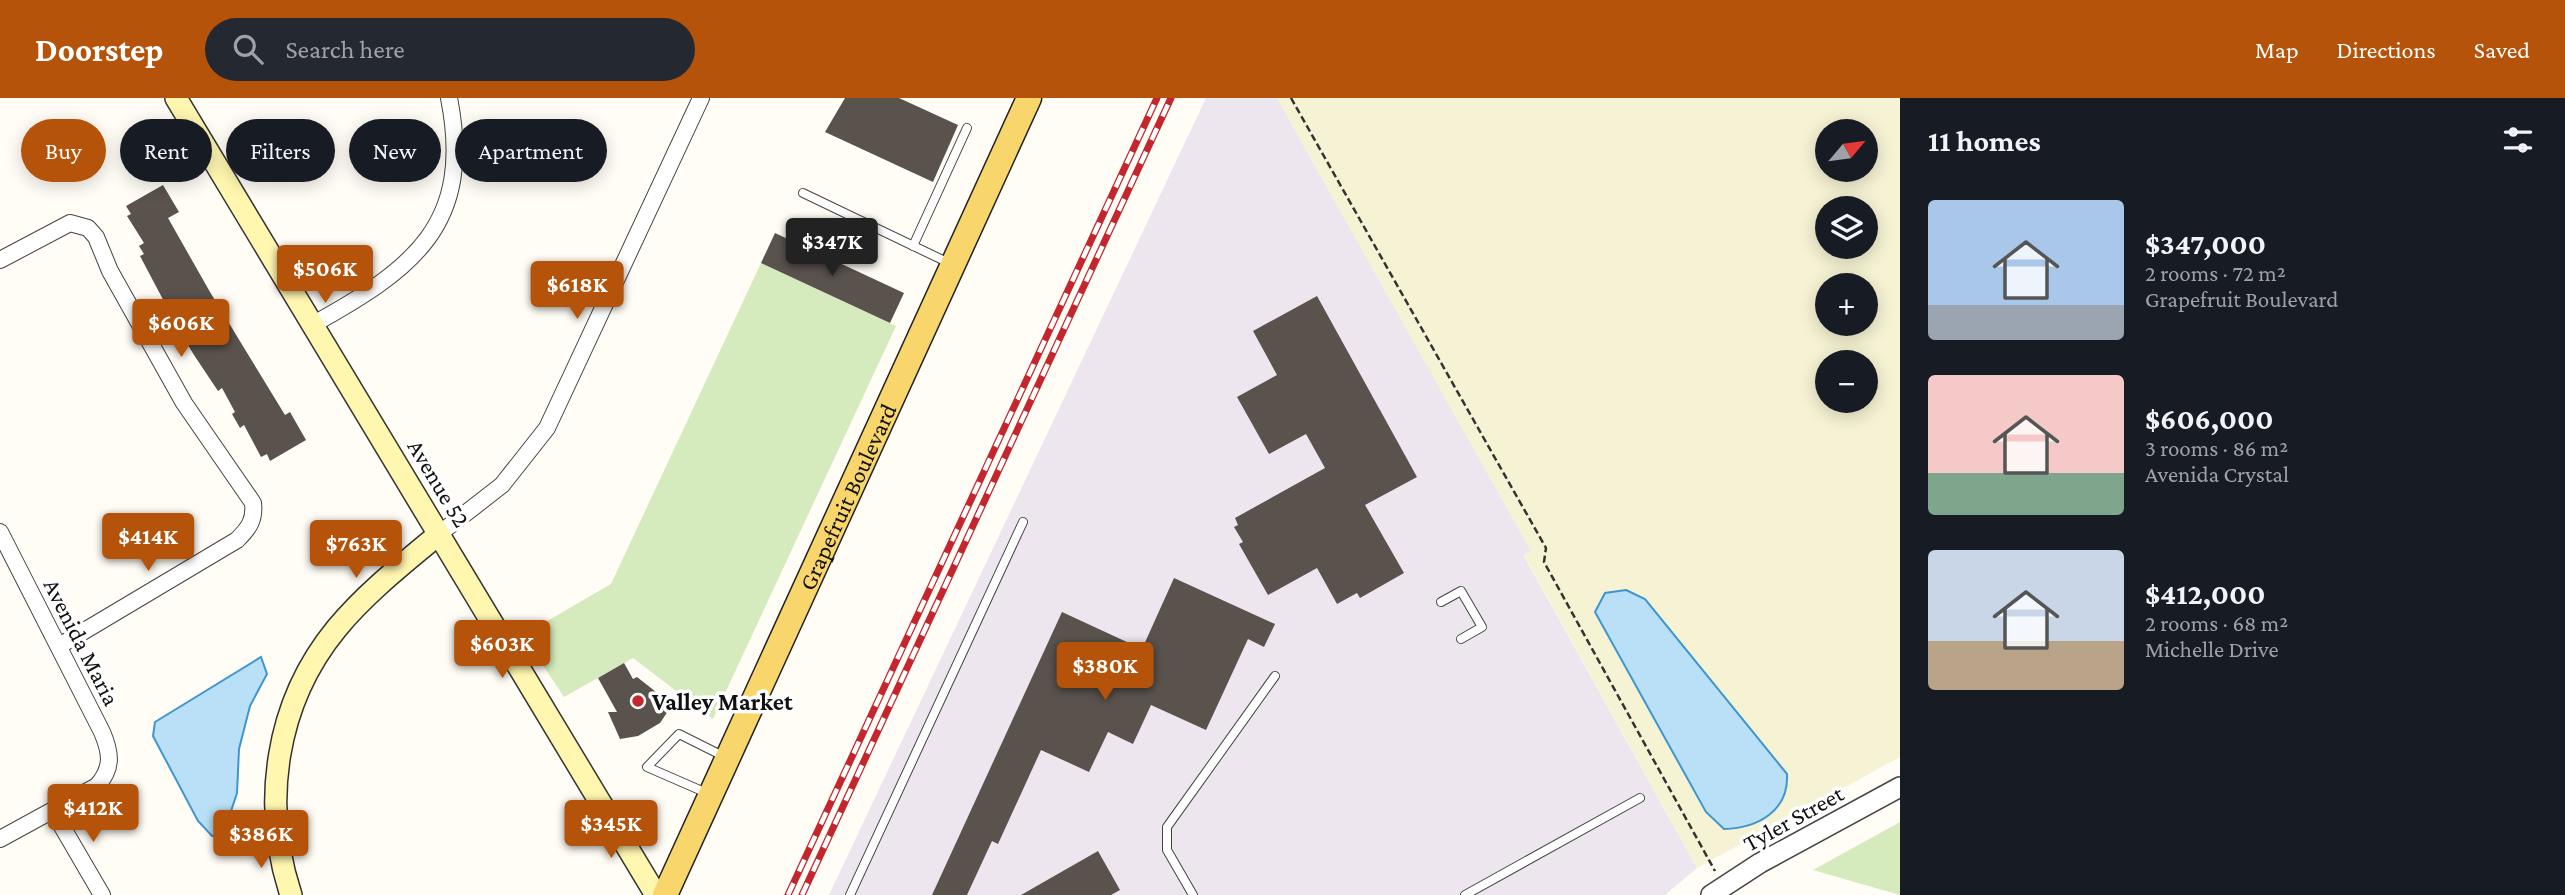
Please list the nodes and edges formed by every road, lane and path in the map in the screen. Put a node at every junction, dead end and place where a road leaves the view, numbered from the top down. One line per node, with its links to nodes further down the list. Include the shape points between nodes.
1 (176, 98): 11 (main road, Avenue 52)
2 (449, 98): 11 (street, via 456,136 455,167 441,216 430,235 391,278)
3 (701, 98): 14 (street, via 547,428 502,485)
4 (1029, 98): 10 (main road, Grapefruit Boulevard)
5 (1292, 98): 25 (path, via 1546,548 1544,562)
6 (967, 128): 8 (lane)
7 (803, 193): 8 (lane)
8 (913, 246): 10 (lane)
9 (0, 260): 17 (street, via 58,228 78,223 96,237 110,271 184,402 248,492 255,516 237,540)
10 (953, 264): 19 (main road, Grapefruit Boulevard)
11 (312, 325): 14 (main road, Avenue 52)
12 (1023, 522): 30 (lane)
13 (0, 532): 17 (street, Avenida Maria)
14 (439, 534): 27 (main road, via 337,628 300,688 282,736 275,789 280,860); 28 (main road, Avenue 52)
15 (1441, 602): 16 (lane, via 1461,591 1482,627)
16 (1461, 639)
17 (60, 646): 23 (street, Avenida Maria, via 109,748 110,764 106,776 84,795)
18 (1275, 676): 31 (lane, via 1167,827 1167,850)
19 (727, 758): 21 (main road, Grapefruit Boulevard); 21 (lane, via 679,734 647,768)
20 (1900, 787): 25 (street, Tyler Street)
21 (711, 795): 29 (main road, Grapefruit Boulevard)
22 (1640, 798): 32 (lane)
23 (53, 811): 24 (street); 26 (street)
24 (0, 839)
25 (1718, 890)
26 (102, 895)
27 (291, 895)
28 (656, 895)
29 (665, 895)
30 (850, 895)
31 (1193, 895)
32 (1465, 895)

